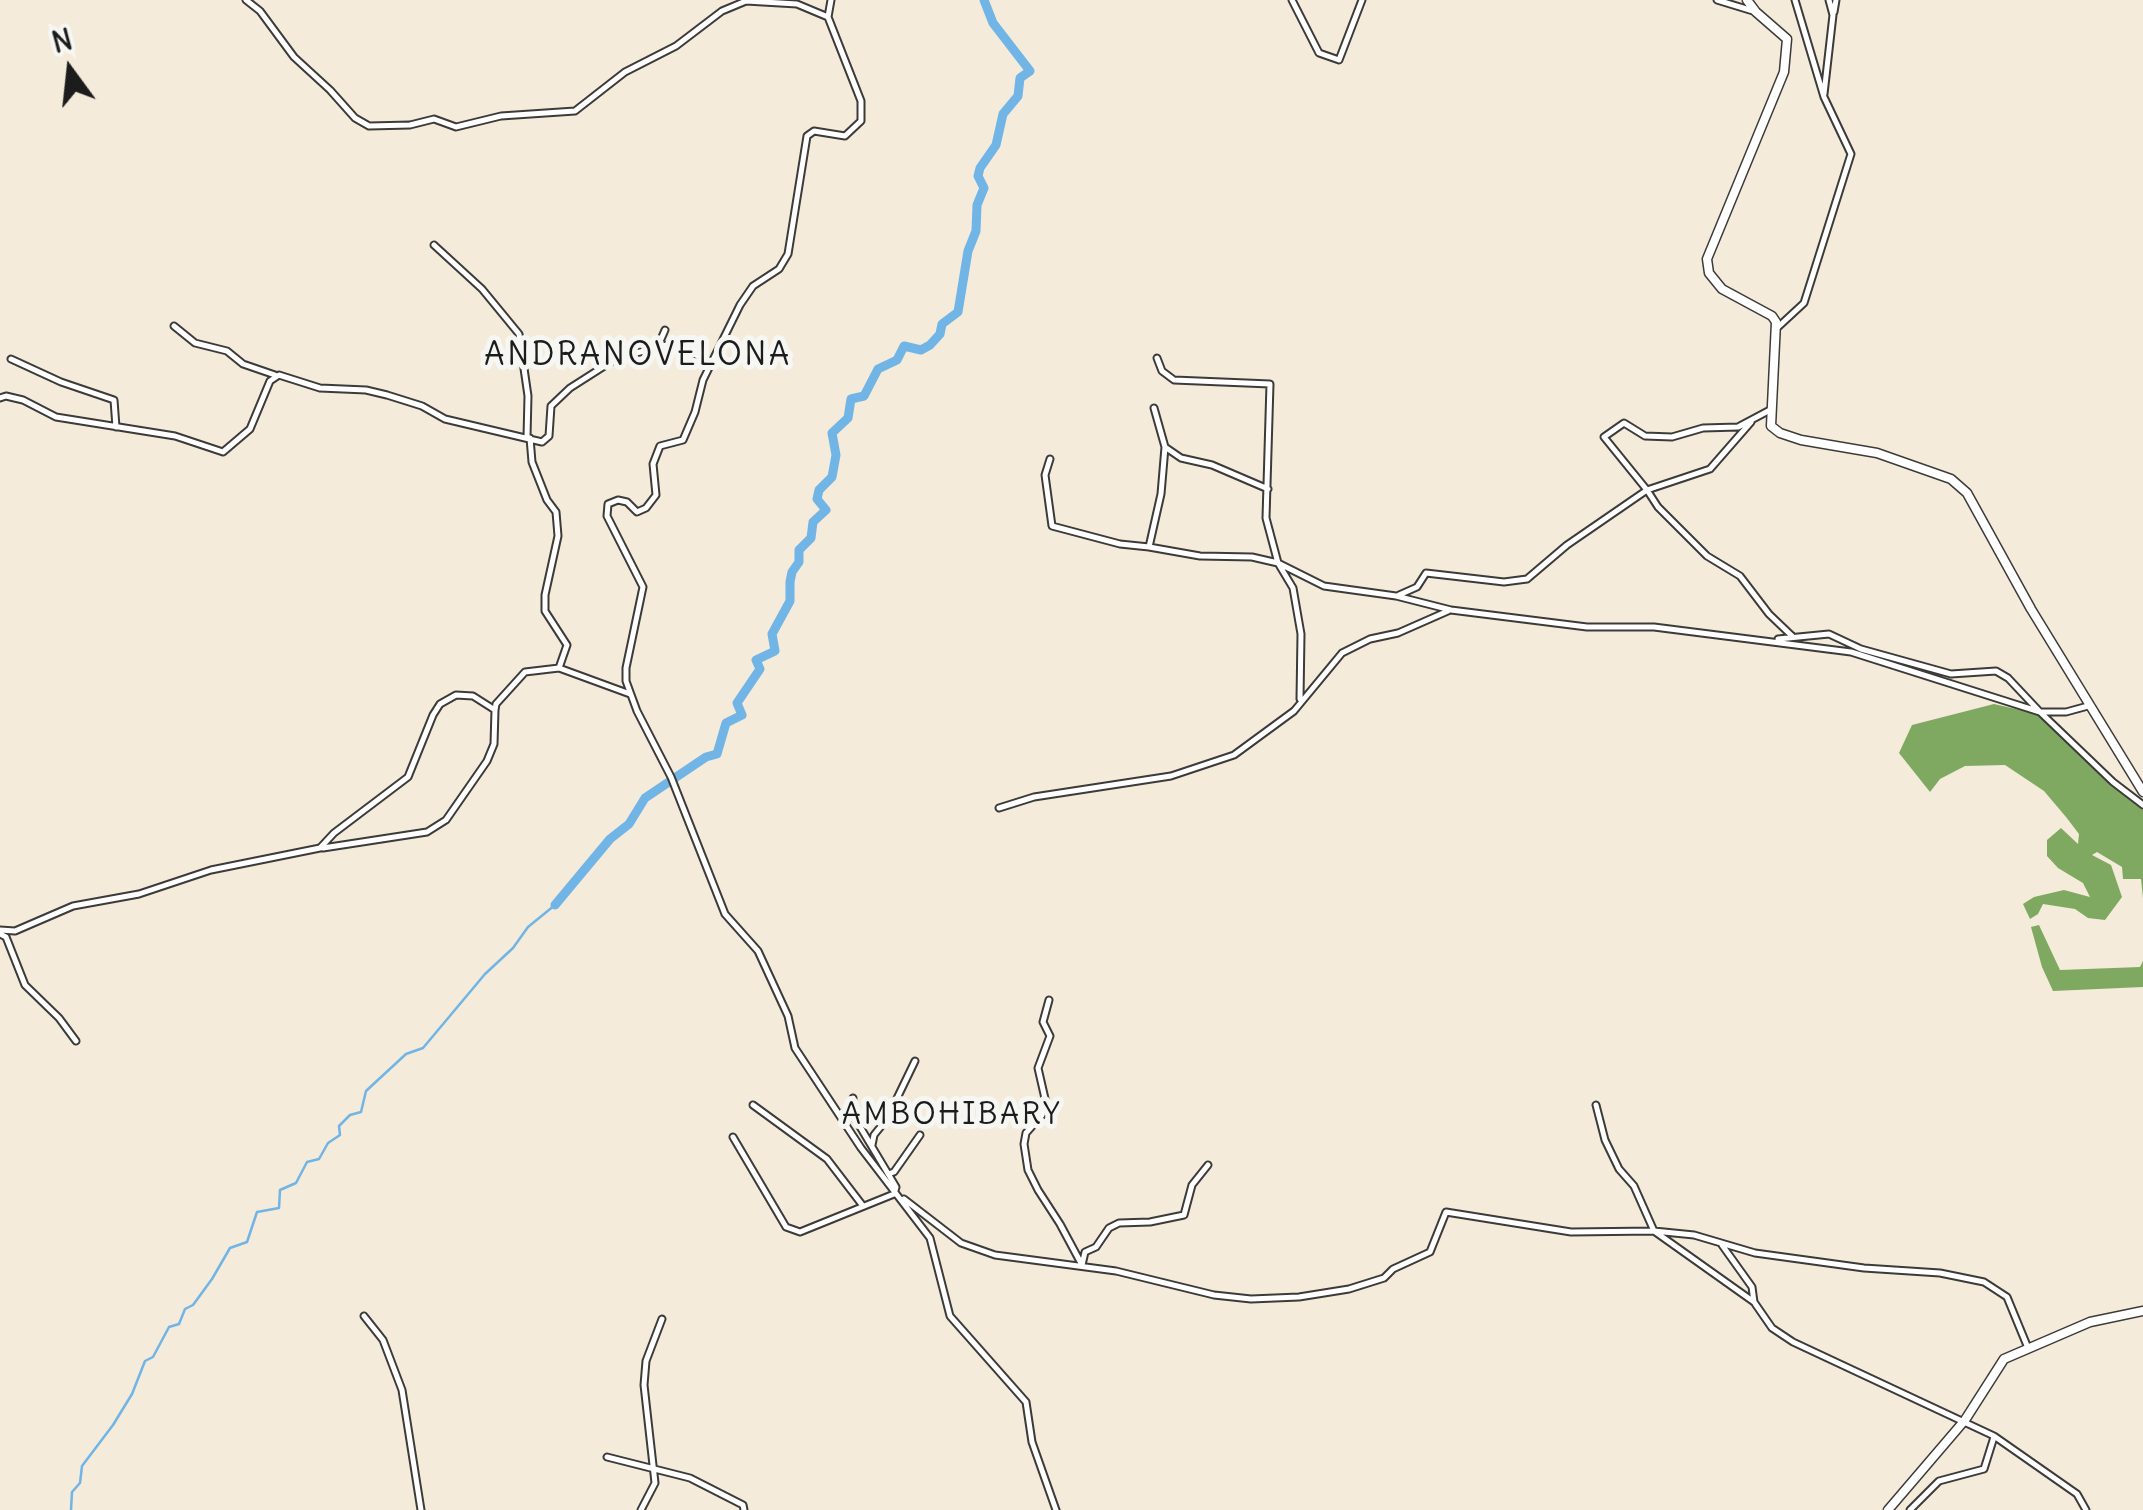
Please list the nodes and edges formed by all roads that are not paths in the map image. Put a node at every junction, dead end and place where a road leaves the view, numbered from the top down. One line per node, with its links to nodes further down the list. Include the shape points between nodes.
1 (246, 0): 10 (street, via 294,57 369,126 434,119 456,126 575,111 625,72 746,2 797,4)
2 (830, 0): 10 (street)
3 (1292, 0): 4 (street, via 1319,53 1339,60)
4 (1362, 0)
5 (1718, 0): 9 (street)
6 (1747, 0): 9 (street)
7 (1795, 0): 11 (street)
8 (1833, 0): 11 (street)
9 (1756, 12): 14 (street, via 1788,39 1784,72 1707,259 1722,289 1772,316)
10 (828, 17): 19 (street, via 861,101 862,121 845,136 807,136 788,254 746,296)
11 (1824, 98): 14 (street, via 1851,154 1804,303)
12 (434, 246): 26 (street, via 519,334)
13 (174, 326): 20 (street, via 194,343)
14 (1777, 328): 23 (street)
15 (666, 330): 16 (street)
16 (658, 346): 19 (street, via 688,350); 26 (street, via 617,358 570,388 551,406 546,441)
17 (1158, 358): 29 (street, via 1174,380 1270,384)
18 (11, 359): 25 (street, via 114,400)
19 (711, 366): 38 (street, via 683,440 660,446 656,454 656,495 637,512 627,502 608,504 607,516 643,587 626,668)
20 (274, 375): 25 (street, via 250,428 222,452 175,436); 26 (street, via 336,391 387,394 445,419)
21 (0, 398): 25 (street)
22 (1154, 408): 27 (street)
23 (1770, 410): 24 (street); 40 (street, via 1771,426 1780,433 1877,453 1950,479 1967,493)
24 (1753, 420): 30 (street, via 1710,469); 30 (street, via 1672,436 1645,436 1624,422 1604,437)
25 (116, 428)
26 (529, 438): 37 (street, via 538,480 556,512 545,611 567,645)
27 (1165, 447): 29 (street); 31 (street)
28 (1050, 459): 31 (street, via 1045,475 1052,526)
29 (1268, 490): 32 (street, via 1266,518)
30 (1647, 490): 33 (street, via 1527,579 1426,573 1417,587); 35 (street, via 1706,556 1740,576)
31 (1149, 547): 32 (street)
32 (1278, 563): 33 (street, via 1324,586); 39 (street, via 1293,588 1301,634)
33 (1396, 596): 34 (street)
34 (1451, 610): 36 (street); 39 (street, via 1342,653)
35 (1792, 636): 36 (street); 42 (street, via 1830,634 1951,674 1996,671)
36 (1770, 640): 42 (street, via 1851,652)
37 (559, 668): 38 (street); 41 (street, via 524,672)
38 (630, 694): 59 (street, via 725,914 758,951 795,1048)
39 (1300, 702): 45 (street, via 1218,760 1171,776)
40 (2088, 706): 42 (street); 43 (street)
41 (494, 710): 46 (street, via 472,696 440,704 408,777); 46 (street, via 487,761 446,820 427,832)
42 (2040, 712): 44 (street)
43 (2143, 792)
44 (2143, 805)
45 (999, 808)
46 (320, 848): 47 (street, via 210,870)
47 (0, 932): 49 (street, via 25,985)
48 (1049, 1000): 63 (street, via 1043,1022 1050,1036 1038,1068 1046,1103 1024,1144 1028,1170)
49 (76, 1041)
50 (915, 1061): 56 (street)
51 (853, 1098): 56 (street, via 856,1120)
52 (754, 1105): 60 (street, via 827,1159)
53 (1596, 1105): 61 (street, via 1605,1140)
54 (920, 1135): 58 (street)
55 (733, 1138): 60 (street, via 786,1227 800,1232)
56 (872, 1148): 58 (street)
57 (1208, 1164): 63 (street, via 1192,1186 1184,1215 1119,1223 1085,1252)
58 (888, 1174): 59 (street)
59 (894, 1194): 60 (street); 63 (street, via 961,1243 995,1255); 76 (street, via 930,1238 950,1316 1026,1402)
60 (863, 1206)
61 (1654, 1231): 62 (street); 63 (street, via 1571,1232 1446,1212 1430,1252 1384,1278 1349,1289 1251,1300); 64 (street)
62 (1721, 1242): 64 (street, via 1752,1287); 68 (street, via 1755,1254 1984,1282 2007,1296)
63 (1082, 1265)
64 (1754, 1302): 69 (street, via 1772,1328 1793,1342)
65 (2143, 1310): 68 (street, via 2090,1322)
66 (364, 1316): 73 (street, via 383,1340 402,1390)
67 (662, 1319): 72 (street, via 644,1385)
68 (2028, 1348): 69 (street, via 2004,1359)
69 (1965, 1420): 70 (street); 77 (street)
70 (1994, 1436): 78 (street, via 1984,1469 1939,1481); 79 (street, via 2076,1494)
71 (607, 1457): 72 (street)
72 (652, 1467): 74 (street, via 655,1483); 75 (street, via 690,1478)
73 (421, 1510)
74 (641, 1510)
75 (744, 1510)
76 (1056, 1510)
77 (1888, 1510)
78 (1910, 1510)
79 (2086, 1510)

